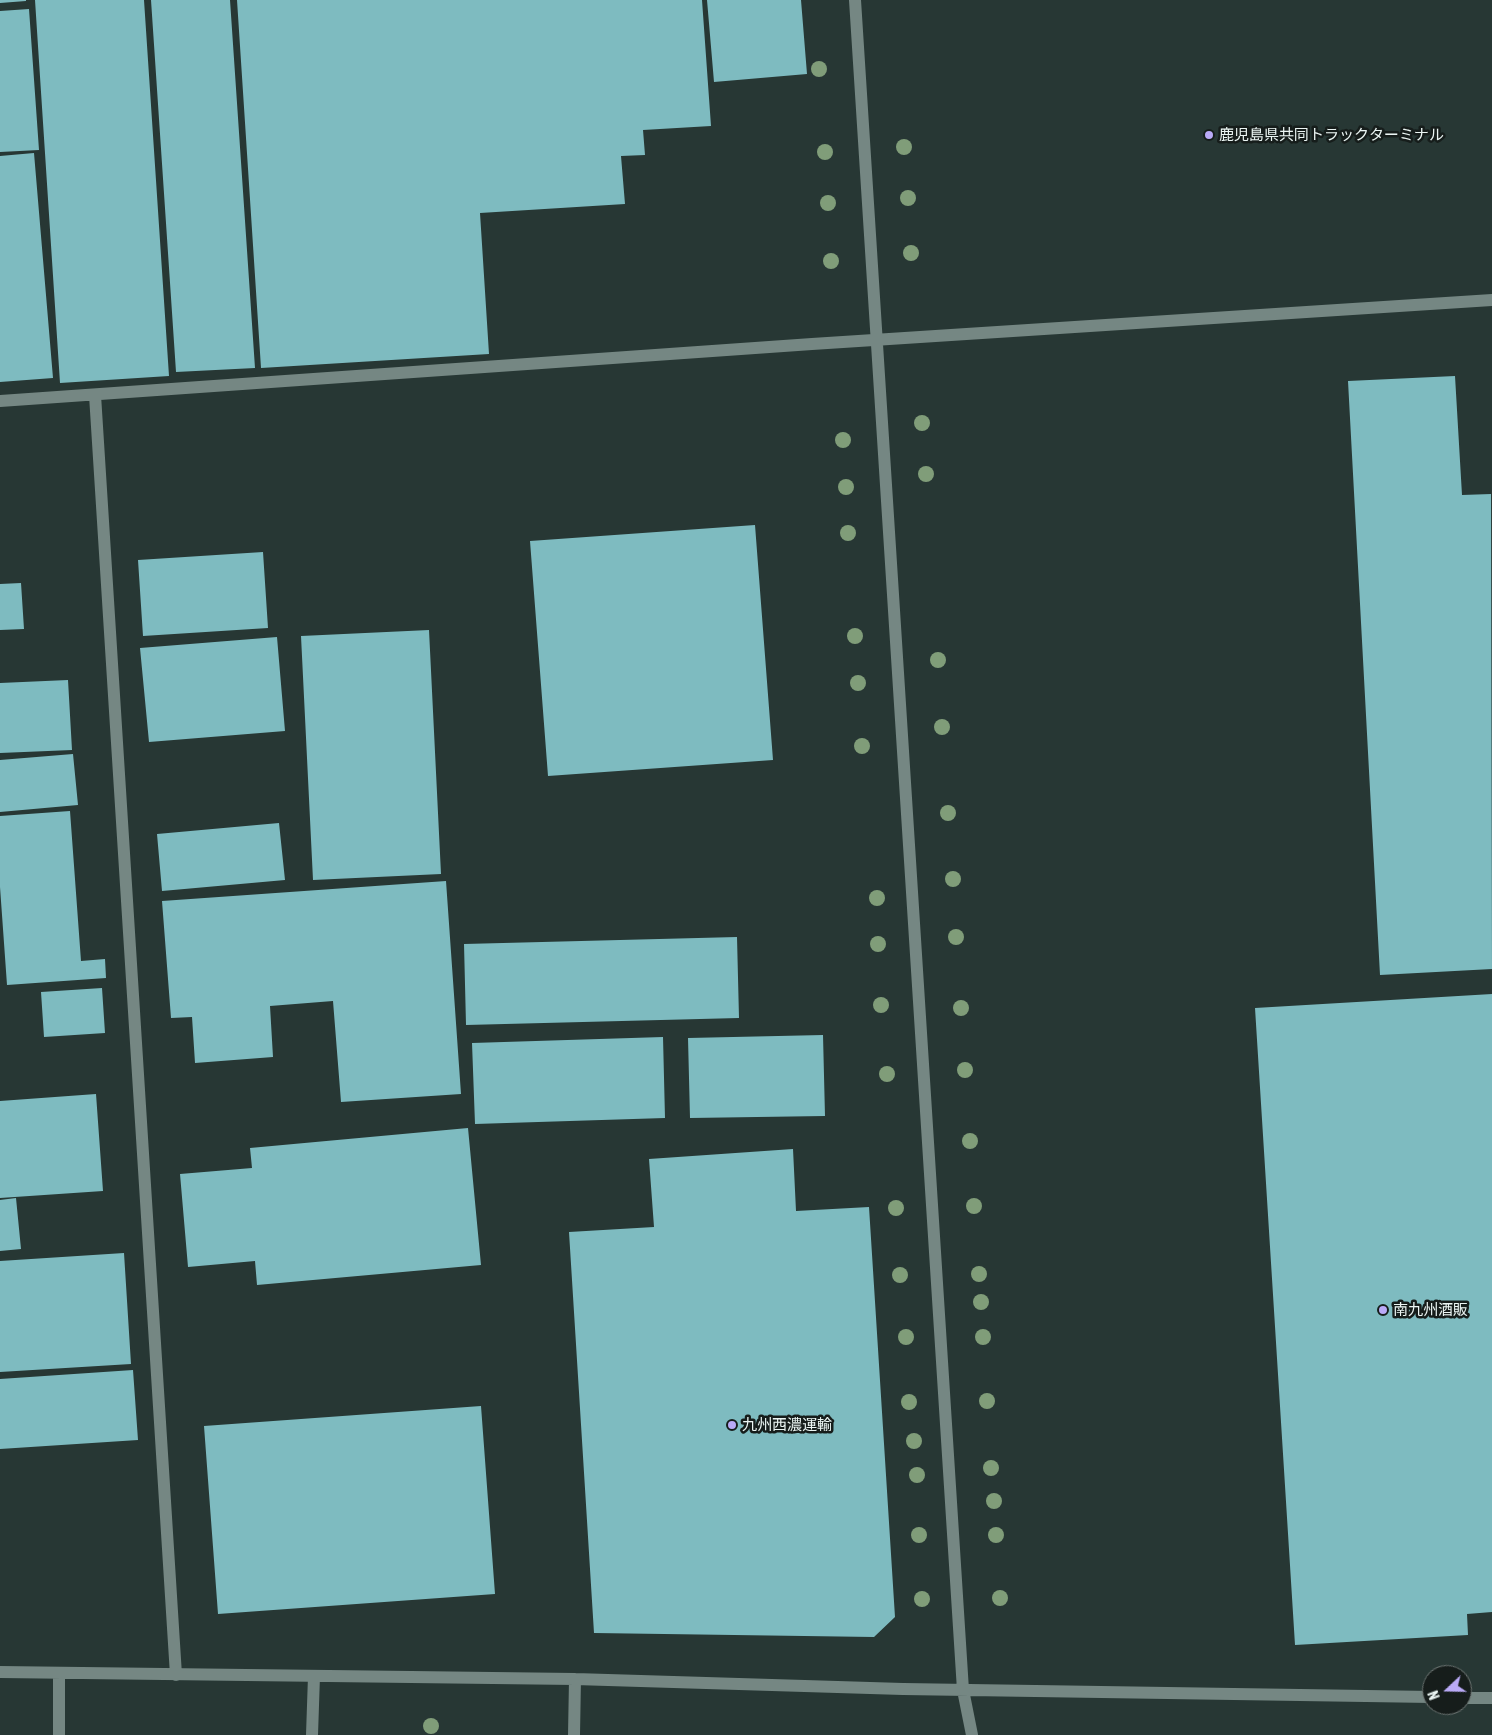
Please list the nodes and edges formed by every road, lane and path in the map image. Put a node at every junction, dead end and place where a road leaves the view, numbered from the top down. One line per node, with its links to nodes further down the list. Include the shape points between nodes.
1 (855, 0): 3 (street)
2 (1492, 300): 3 (street)
3 (877, 340): 4 (street); 11 (street)
4 (95, 395): 5 (street); 8 (street)
5 (0, 401)
6 (0, 1672): 7 (street)
7 (59, 1673): 8 (street); 15 (street)
8 (176, 1675): 9 (street)
9 (314, 1676): 10 (street); 16 (street)
10 (575, 1680): 11 (street); 17 (street)
11 (964, 1690): 12 (street); 18 (street)
12 (1422, 1698)
13 (1472, 1698): 14 (street)
14 (1492, 1698)
15 (59, 1735)
16 (312, 1735)
17 (574, 1735)
18 (972, 1735)

